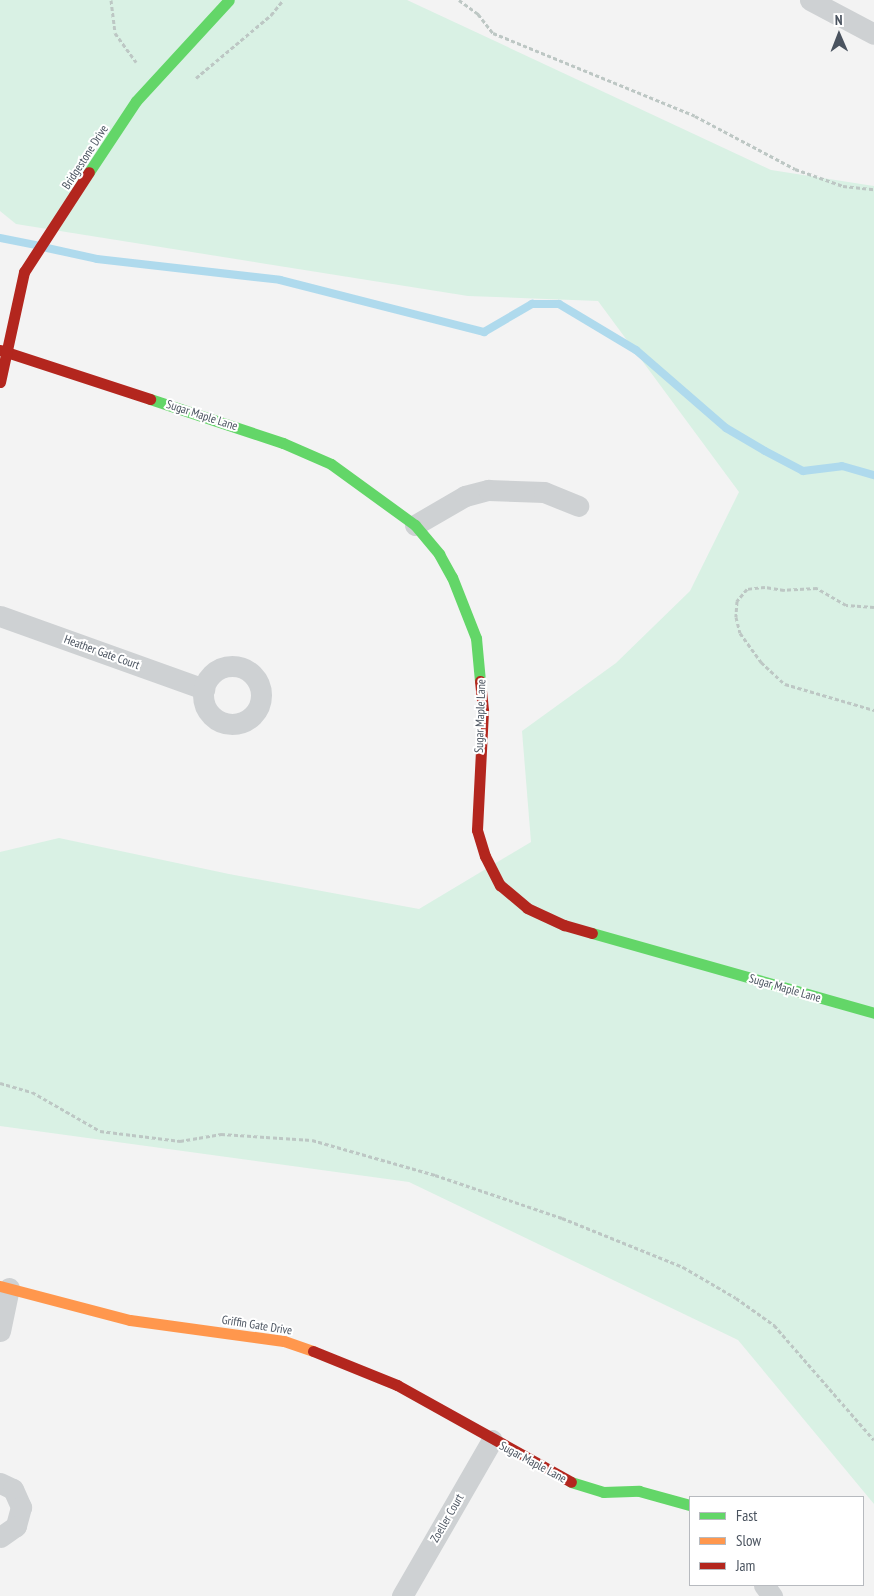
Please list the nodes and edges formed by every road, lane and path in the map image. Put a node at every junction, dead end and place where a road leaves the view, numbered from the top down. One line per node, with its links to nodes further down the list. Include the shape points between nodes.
1 (229, 0): 6 (street, Bridgestone Drive, via 136,100 24,272)
2 (459, 0): 5 (path, via 478,14 493,33 695,116 795,169 842,186)
3 (810, 0): 4 (street)
4 (874, 34)
5 (874, 189)
6 (3, 351): 7 (street, Bridgestone Drive); 9 (street, Sugar Maple Lane, via 215,418 291,446 330,464)
7 (0, 382)
8 (578, 506): 9 (street, via 544,492 488,490 465,496)
9 (415, 525): 14 (street, Sugar Maple Lane, via 439,554 452,577 476,638 482,711 477,830 485,856 500,885 527,908 564,926)
10 (874, 607): 13 (path, via 846,604 817,588 784,590 765,587 747,589 737,600 736,617 740,633 762,662 785,684)
11 (0, 616): 12 (street, Heather Gate Court)
12 (204, 689)
13 (874, 710)
14 (874, 1013)
15 (0, 1083): 19 (path, via 32,1092 100,1132 180,1142 220,1134 312,1140 435,1175 562,1218 683,1267 774,1325 808,1360)
16 (5, 1287): 17 (street); 18 (street, Griffin Gate Drive, via 44,1300 130,1320 284,1341 368,1371)
17 (0, 1331)
18 (492, 1440): 21 (street, Sugar Maple Lane, via 560,1478 603,1492 638,1491); 23 (street, Zoeller Court)
19 (874, 1440)
20 (0, 1483): 22 (street, via 13,1490 21,1507 16,1526)
21 (689, 1506)
22 (0, 1537)
23 (402, 1596)

